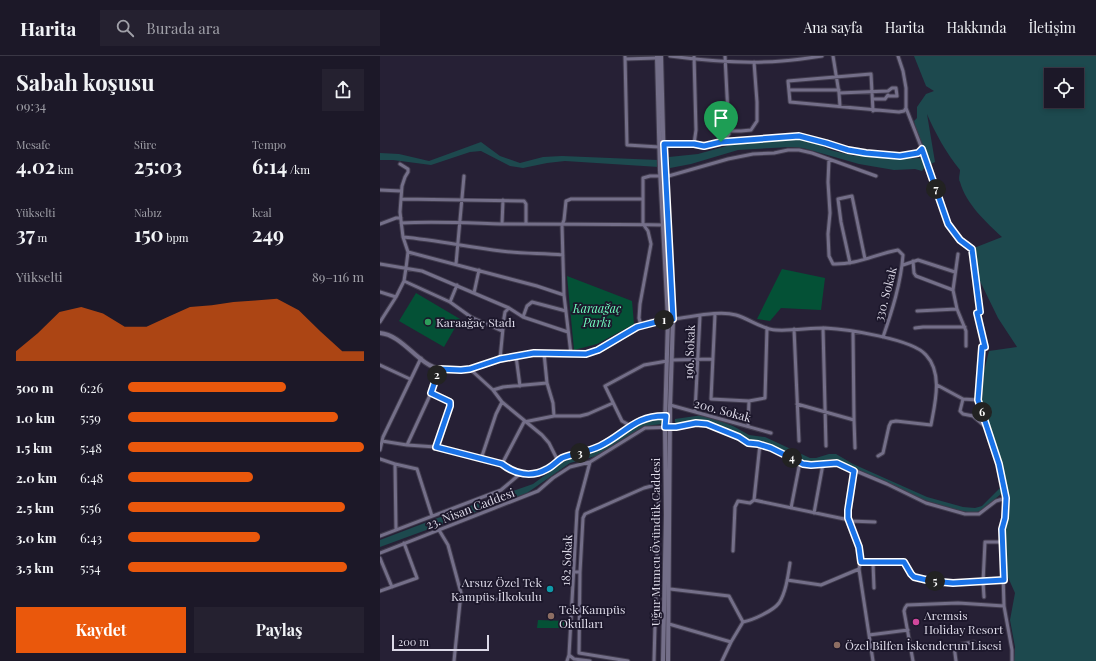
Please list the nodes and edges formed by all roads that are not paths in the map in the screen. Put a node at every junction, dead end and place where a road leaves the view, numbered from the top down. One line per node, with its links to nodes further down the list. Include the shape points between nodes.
1 (670, 56): 8 (street)
2 (725, 56): 9 (street)
3 (822, 56): 10 (street)
4 (833, 56): 11 (street)
5 (898, 56): 19 (street, via 904,77)
6 (625, 57): 7 (street); 25 (street, via 627,145)
7 (658, 57): 23 (street); 25 (street)
8 (694, 58): 9 (street); 24 (street)
9 (726, 62): 10 (street); 21 (street)
10 (754, 62): 21 (street, via 756,121 751,130)
11 (837, 76): 12 (street, via 788,81); 13 (street, via 871,74); 15 (street)
12 (789, 90): 15 (street); 18 (street, via 790,102)
13 (873, 91): 14 (street); 15 (street); 17 (street)
14 (888, 91): 16 (street); 16 (street, via 896,88 897,96)
15 (839, 92): 18 (street)
16 (888, 96): 17 (street, via 885,99)
17 (873, 99): 20 (street)
18 (840, 106): 20 (street)
19 (906, 108): 20 (street, via 899,112); 26 (street)
20 (873, 111)
21 (729, 131): 22 (street)
22 (721, 142): 24 (street, via 704,146); 26 (street, via 799,136 866,153 900,156 918,153)
23 (664, 144): 24 (street); 27 (street)
24 (694, 144)
25 (659, 147): 27 (street)
26 (922, 149): 110 (street, via 948,224 960,240 972,249 980,312 977,313 985,347 982,347)
27 (662, 156): 32 (street)
28 (829, 159): 31 (street); 32 (street, via 799,150 788,150 728,159); 55 (street, via 829,256 833,264)
29 (400, 164): 34 (street, via 408,169)
30 (464, 176): 37 (street)
31 (876, 176)
32 (662, 177): 36 (street, via 643,178); 47 (street); 78 (street)
33 (380, 190): 34 (street)
34 (401, 191): 35 (street)
35 (402, 199): 37 (street); 39 (street)
36 (643, 199): 45 (street); 46 (street, via 566,201)
37 (462, 200): 38 (street); 40 (street)
38 (503, 200): 42 (street, via 525,202); 44 (street)
39 (401, 218): 41 (street); 43 (street)
40 (460, 222): 41 (street); 44 (street); 49 (street)
41 (401, 223): 48 (street)
42 (526, 223): 44 (street); 46 (street)
43 (380, 224)
44 (502, 224)
45 (643, 224): 46 (street); 47 (street); 80 (street, via 648,231 651,244 640,304)
46 (562, 225): 51 (street)
47 (663, 225): 78 (street)
48 (403, 237): 49 (street); 50 (street)
49 (458, 244): 51 (street, via 525,254); 57 (street)
50 (408, 252): 57 (street); 59 (street)
51 (563, 254): 67 (street)
52 (958, 254): 61 (street)
53 (866, 259): 55 (street); 55 (street, via 852,196 838,199); 58 (street, 330. Sokak, via 898,250 904,255)
54 (913, 261): 58 (street); 61 (street, via 918,260); 64 (street, via 916,276)
55 (850, 263)
56 (380, 264): 59 (street)
57 (456, 264): 60 (street)
58 (903, 265): 90 (street, 330. Sokak)
59 (406, 268): 62 (street); 63 (street, via 422,271)
60 (479, 270): 66 (street); 67 (street)
61 (956, 272): 64 (street)
62 (404, 281): 68 (street); 69 (street)
63 (457, 285): 66 (street); 69 (street)
64 (953, 290): 71 (street)
65 (380, 292): 68 (street)
66 (474, 292): 70 (street)
67 (564, 295): 72 (street)
68 (396, 297): 75 (street)
69 (450, 302): 86 (street)
70 (510, 308): 76 (street); 86 (street, via 505,312)
71 (957, 309): 73 (street); 81 (street)
72 (566, 311): 76 (street, via 532,302 527,306); 87 (street)
73 (917, 311)
74 (715, 314): 77 (street); 82 (street, via 736,315); 96 (street, 200. Sokak)
75 (382, 316): 79 (street)
76 (523, 316): 87 (street)
77 (700, 316): 78 (street); 98 (street, 196. Sokak)
78 (671, 319): 80 (street); 99 (street)
79 (380, 322)
80 (641, 325): 93 (street, via 598,350 586,354)
81 (965, 327): 84 (street); 91 (street)
82 (767, 328): 85 (street); 111 (street, via 765,398)
83 (823, 328): 85 (street); 88 (street); 117 (street)
84 (916, 328)
85 (794, 329): 114 (street)
86 (502, 331): 97 (street)
87 (568, 332): 93 (street)
88 (853, 332): 90 (street); 120 (street)
89 (380, 333): 95 (street, via 398,340)
90 (883, 337): 105 (street, via 922,351 929,358)
91 (966, 346)
92 (544, 354): 93 (street); 94 (street); 104 (street)
93 (571, 354)
94 (516, 356): 97 (street); 106 (street)
95 (420, 358): 101 (street); 103 (street)
96 (713, 358): 98 (street); 111 (street, 200. Sokak, via 711,399)
97 (500, 359): 102 (street)
98 (699, 360): 99 (street); 116 (street, 196. Sokak)
99 (670, 361): 113 (street, via 644,365 605,386); 115 (street); 119 (street)
100 (380, 365): 103 (street)
101 (439, 369): 102 (street); 108 (street)
102 (470, 369): 107 (street)
103 (410, 379): 127 (street)
104 (548, 383): 106 (street); 118 (street)
105 (938, 385): 109 (street); 135 (street, via 931,425 891,422 883,453)
106 (520, 386): 107 (street)
107 (493, 390): 112 (street)
108 (431, 393): 130 (street); 132 (street, via 450,402)
109 (963, 399): 110 (street); 125 (street, via 960,411 973,416)
110 (978, 400): 125 (street)
111 (749, 401): 124 (street)
112 (502, 402): 121 (street); 137 (street)
113 (613, 403): 118 (street, via 580,416); 122 (street, via 622,421)
114 (797, 404): 117 (street); 128 (street)
115 (670, 405): 116 (street, 200. Sokak); 119 (street)
116 (695, 412): 124 (street, 200. Sokak)
117 (825, 412): 120 (street); 131 (street)
118 (554, 416): 121 (street)
119 (668, 417): 122 (street, via 643,419); 123 (street)
120 (854, 420): 133 (street)
121 (524, 422): 138 (street, via 549,443); 142 (street)
122 (631, 426): 138 (street, via 601,446)
123 (668, 426): 129 (street, 23. Nisan Caddesi, via 707,424 748,443); 139 (street, 23. Nisan Caddesi, via 645,428); 172 (street, Uğur Mumcu Övündük Caddesi); 192 (street, Uğur Mumcu Övündük Caddesi)
124 (748, 426): 126 (street, 200. Sokak)
125 (988, 428): 146 (street)
126 (771, 433)
127 (382, 437): 130 (street); 134 (street)
128 (799, 441)
129 (760, 444): 140 (street, 23. Nisan Caddesi); 147 (street)
130 (407, 445): 132 (street)
131 (826, 446)
132 (436, 447): 137 (street)
133 (856, 448)
134 (380, 450)
135 (878, 456)
136 (380, 459): 141 (street)
137 (481, 459): 142 (street)
138 (558, 461): 145 (street, via 539,473)
139 (590, 462): 154 (street, 23. Nisan Caddesi, via 570,467 526,497); 165 (street, 182 Sokak, via 577,512)
140 (800, 462): 143 (street, 23. Nisan Caddesi, via 811,465); 148 (street)
141 (394, 464): 150 (street, via 417,470); 153 (street)
142 (502, 464): 145 (street)
143 (823, 464): 144 (street, 23. Nisan Caddesi, via 837,463); 149 (street)
144 (854, 471): 146 (street, 23. Nisan Caddesi, via 926,504 965,514 979,514 996,501); 151 (street, via 848,510)
145 (520, 474): 150 (street, via 501,490)
146 (1006, 498): 156 (street)
147 (754, 500): 148 (street); 158 (street, via 750,503 738,501)
148 (791, 508): 149 (street)
149 (814, 513): 151 (street)
150 (432, 516): 153 (street)
151 (849, 520): 152 (street); 161 (street, via 857,539)
152 (875, 522)
153 (396, 529): 155 (street)
154 (440, 530): 157 (street, 23. Nisan Caddesi); 176 (street, via 448,546 461,593)
155 (380, 536)
156 (1002, 542): 168 (street); 169 (street, via 985,542)
157 (404, 543): 159 (street, 23. Nisan Caddesi); 170 (street, via 417,578)
158 (733, 551)
159 (380, 553)
160 (380, 558): 170 (street)
161 (861, 562): 162 (street); 164 (street)
162 (873, 562): 169 (street, via 904,562 914,577 931,581); 171 (street)
163 (790, 563): 167 (street)
164 (860, 569): 167 (street, via 822,585); 181 (street)
165 (575, 572): 166 (street); 186 (street, 182 Sokak)
166 (580, 572): 190 (street, via 579,653); 191 (street, via 585,514 659,484)
167 (787, 580): 178 (street, via 779,603 773,609)
168 (1004, 580): 169 (street); 177 (street)
169 (983, 582): 174 (street)
170 (392, 587): 173 (street)
171 (874, 588)
172 (670, 589): 178 (street, via 729,596); 179 (street, Uğur Mumcu Övündük Caddesi)
173 (380, 591)
174 (984, 597)
175 (533, 599): 176 (street)
176 (460, 600): 187 (street)
177 (1004, 606): 180 (street, via 958,603 907,605 904,611); 198 (street)
178 (743, 622): 182 (street)
179 (669, 624): 182 (street); 193 (street, Uğur Mumcu Övündük Caddesi)
180 (908, 630): 181 (street); 196 (street)
181 (869, 636): 195 (street)
182 (731, 642): 194 (street)
183 (974, 642): 184 (street)
184 (954, 646): 185 (street); 197 (street)
185 (931, 649)
186 (569, 656): 188 (street, 182 Sokak); 189 (street)
187 (454, 661)
188 (567, 661)
189 (590, 661)
190 (628, 661)
191 (654, 661)
192 (664, 661)
193 (668, 661)
194 (722, 661)
195 (873, 661)
196 (912, 661)
197 (956, 661)
198 (1012, 661)

